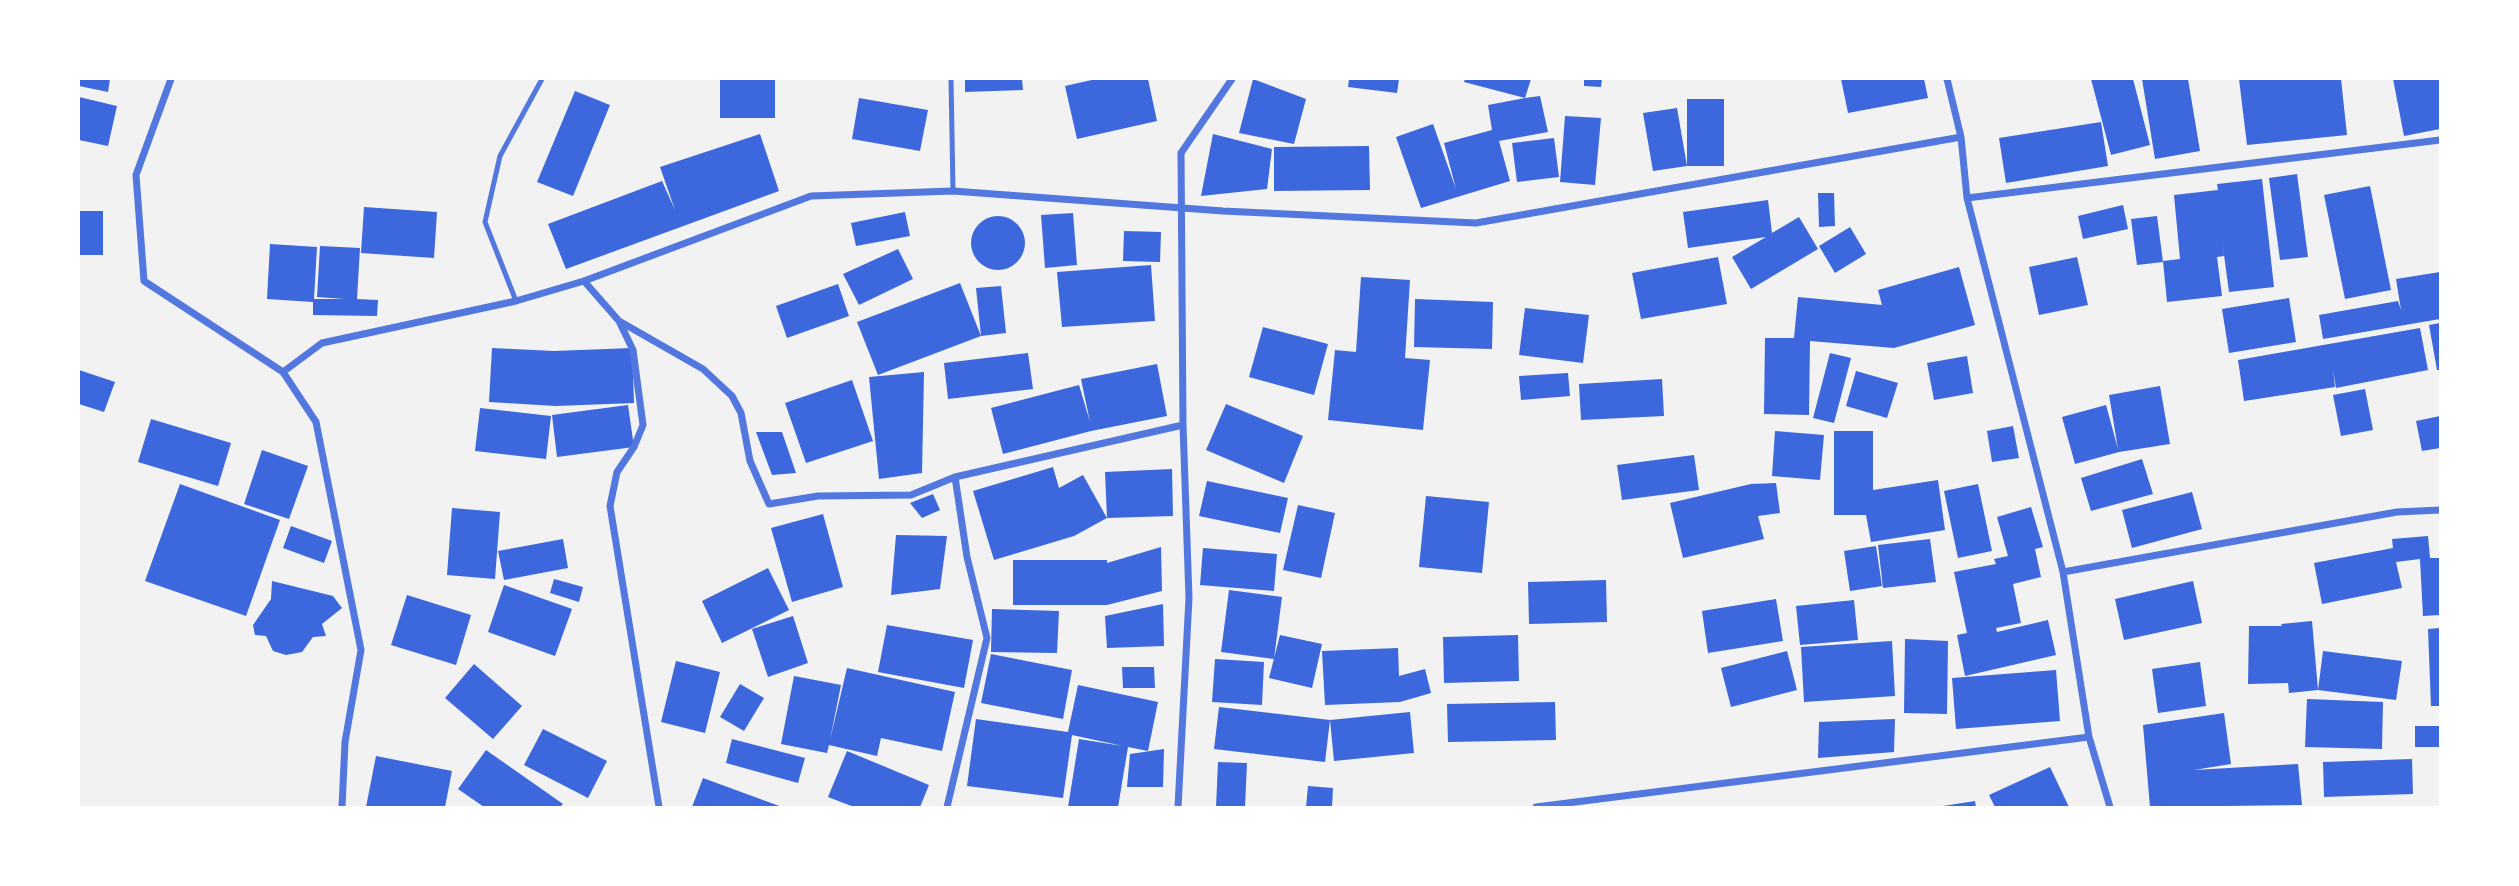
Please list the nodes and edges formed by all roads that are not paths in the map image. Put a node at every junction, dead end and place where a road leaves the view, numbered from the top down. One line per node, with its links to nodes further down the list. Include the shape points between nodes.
1 (171, 79): 14 (street, via 136,175 144,281)
2 (542, 79): 12 (lane, via 500,156 485,222)
3 (951, 79): 8 (lane)
4 (1232, 79): 10 (street, via 1181,153)
5 (1947, 79): 6 (street)
6 (1961, 137): 9 (street); 10 (street, via 1476,223)
7 (2440, 140): 9 (street)
8 (953, 191): 10 (street); 11 (street, via 811,196)
9 (1967, 198): 18 (street)
10 (1181, 208): 15 (street)
11 (584, 281): 12 (street); 13 (street)
12 (516, 301): 14 (street, via 322,343)
13 (619, 321): 16 (street, via 702,369 732,396 741,413 750,461 769,504 818,496 911,495); 21 (street, via 633,350 643,425 617,472 610,506)
14 (283, 372): 20 (street, via 316,422 361,650 345,742)
15 (1183, 425): 16 (street); 23 (street, via 1189,598)
16 (955, 477): 22 (street, via 967,557 987,638)
17 (2440, 510): 18 (street, via 2397,512)
18 (2063, 572): 19 (street)
19 (2089, 737): 24 (street); 25 (street)
20 (342, 807)
21 (659, 807)
22 (947, 807)
23 (1178, 807)
24 (1536, 807)
25 (2110, 807)

